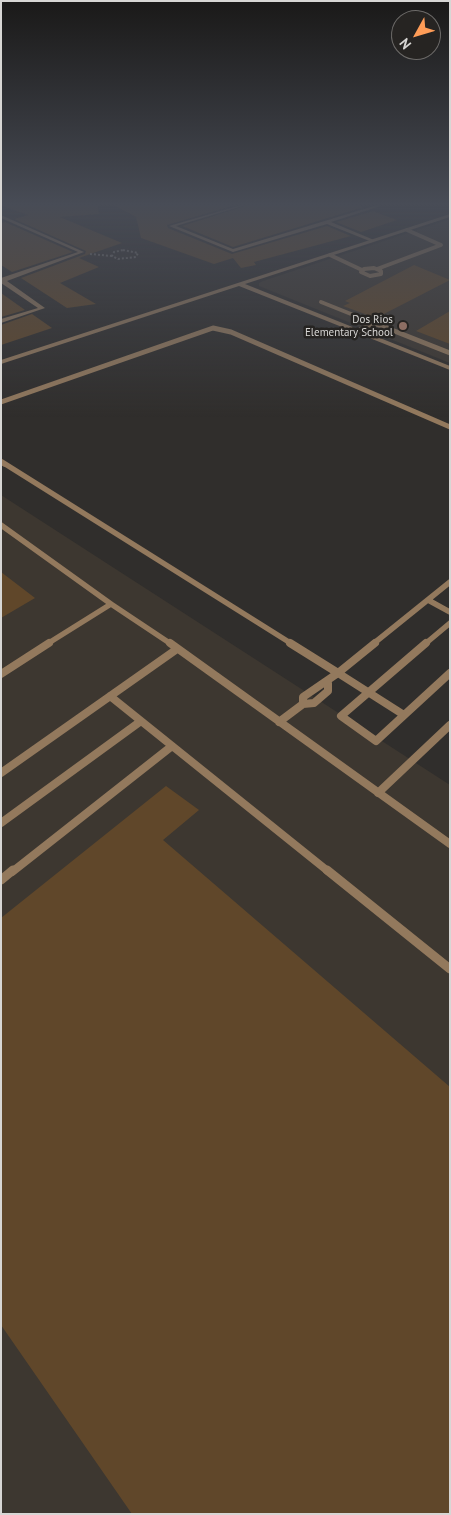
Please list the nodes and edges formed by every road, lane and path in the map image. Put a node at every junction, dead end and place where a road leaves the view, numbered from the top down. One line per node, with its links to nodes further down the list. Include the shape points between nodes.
1 (17, 276): 3 (street)
2 (266, 276): 4 (street)
3 (2, 281): 6 (street, via 42,308)
4 (240, 284): 8 (street); 10 (street)
5 (321, 302): 7 (lane)
6 (1, 321)
7 (374, 323): 8 (lane); 9 (lane)
8 (358, 332): 11 (street)
9 (450, 352)
10 (1, 362)
11 (450, 368)
12 (1, 402): 13 (lane, via 214,328 231,332)
13 (450, 426)
14 (1, 462): 22 (lane)
15 (1, 525): 18 (lane)
16 (450, 582): 17 (lane)
17 (428, 600): 19 (lane); 22 (lane)
18 (111, 604): 21 (lane); 24 (lane)
19 (450, 612)
20 (450, 623): 26 (lane)
21 (177, 649): 27 (lane); 31 (lane)
22 (338, 673): 25 (lane); 26 (lane)
23 (450, 673): 29 (lane)
24 (1, 674)
25 (328, 683): 28 (lane, via 318,684 303,697); 28 (lane, via 328,691 314,703)
26 (369, 693): 29 (lane); 29 (lane, via 341,716 376,740)
27 (110, 696): 30 (lane); 34 (lane)
28 (302, 704): 31 (lane)
29 (404, 715)
30 (141, 721): 33 (lane); 36 (lane)
31 (279, 722): 35 (lane)
32 (450, 725): 35 (lane)
33 (172, 746): 38 (lane); 39 (lane)
34 (1, 773)
35 (378, 793): 37 (lane)
36 (1, 823)
37 (450, 844)
38 (1, 880)
39 (450, 969)

